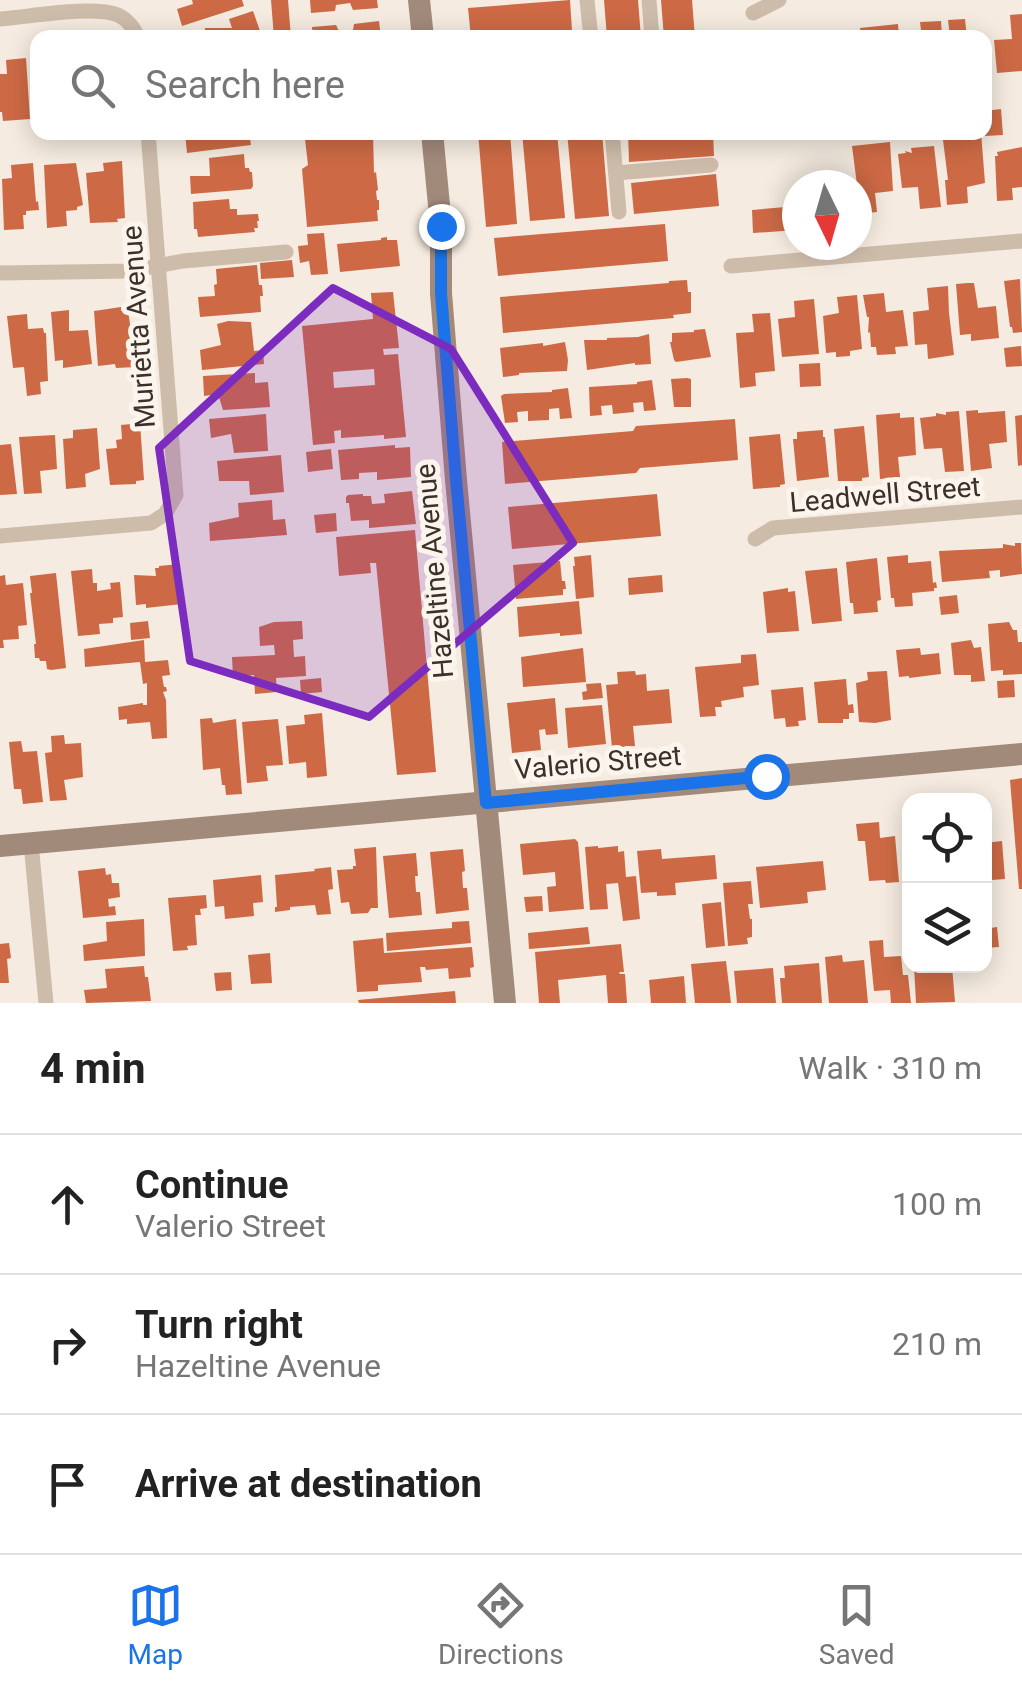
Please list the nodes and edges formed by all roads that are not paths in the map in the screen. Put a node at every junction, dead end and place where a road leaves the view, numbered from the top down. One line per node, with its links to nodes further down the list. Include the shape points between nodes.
1 (420, 0): 8 (street)
2 (587, 0): 9 (street)
3 (649, 0): 10 (street)
4 (779, 0): 5 (street)
5 (753, 14)
6 (0, 20): 7 (street, via 96,10 121,16)
7 (135, 30)
8 (422, 30)
9 (590, 30)
10 (651, 30)
11 (149, 140): 19 (street, Murietta Avenue)
12 (433, 140): 26 (street, Hazeltine Avenue)
13 (613, 140): 15 (street)
14 (711, 166): 15 (street)
15 (616, 173): 16 (street)
16 (619, 212)
17 (1022, 241): 20 (street)
18 (286, 252): 19 (street)
19 (158, 266): 21 (street); 23 (street, Murietta Avenue, via 176,494 166,514 151,523)
20 (731, 266)
21 (0, 273)
22 (1022, 507): 24 (street, Leadwell Street, via 773,528)
23 (0, 536)
24 (755, 539)
25 (1022, 754): 26 (street, Valerio Street)
26 (486, 803): 27 (street, Valerio Street); 30 (street, Hazeltine Avenue)
27 (31, 843): 28 (street, Valerio Street); 29 (street)
28 (0, 846)
29 (46, 1003)
30 (505, 1003)

